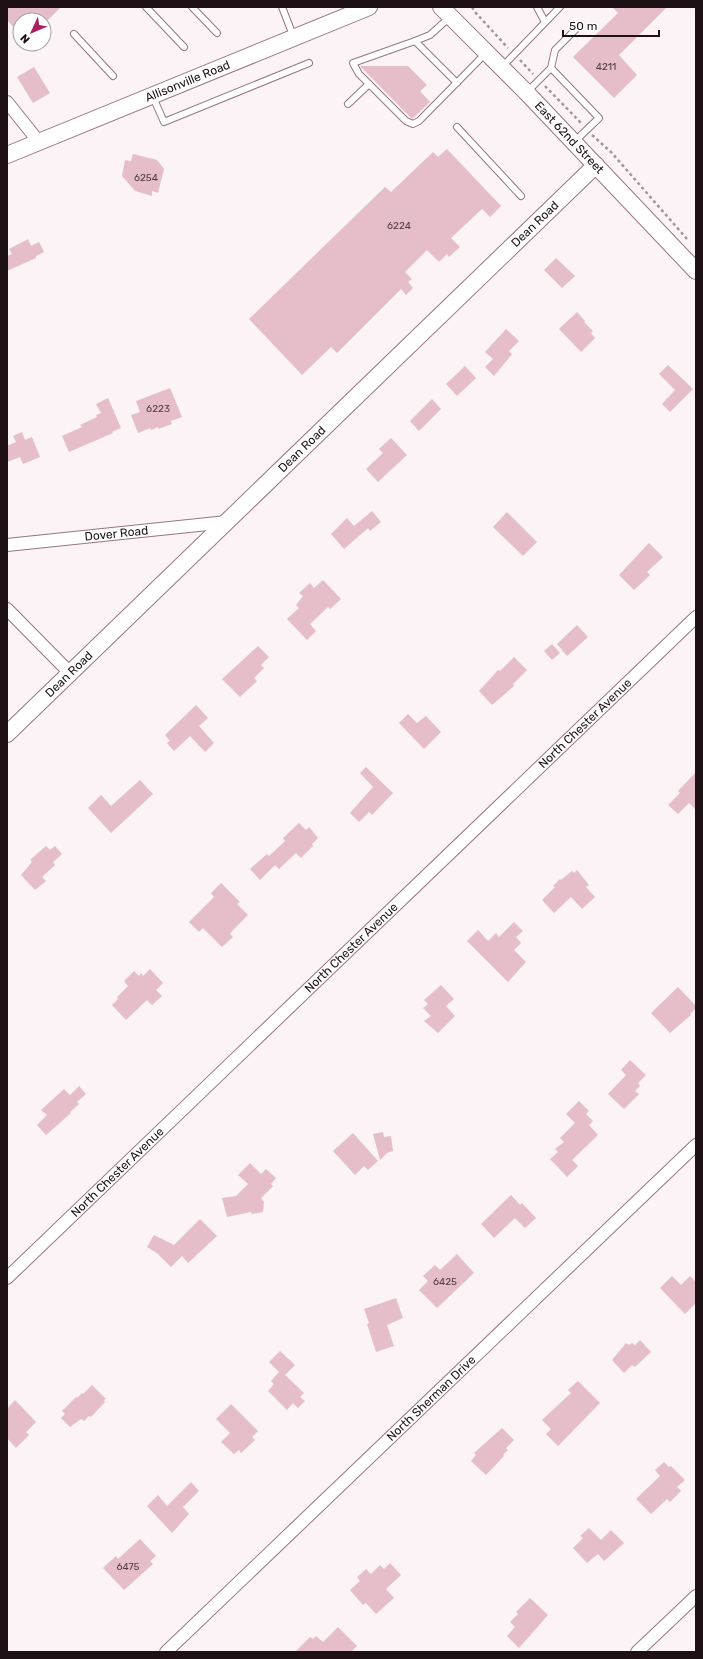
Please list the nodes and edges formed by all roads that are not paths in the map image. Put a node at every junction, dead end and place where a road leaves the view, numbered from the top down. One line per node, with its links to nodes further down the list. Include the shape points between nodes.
1 (146, 7): 14 (lane)
2 (192, 7): 10 (lane)
3 (282, 7): 12 (lane)
4 (369, 7): 12 (street, Allisonville Road)
5 (537, 7): 8 (lane)
6 (560, 7): 8 (lane)
7 (445, 12): 13 (lane, via 430,35); 15 (street, East 62nd Street)
8 (545, 22): 17 (lane)
9 (578, 27): 18 (lane, via 556,50)
10 (217, 33)
11 (74, 34): 19 (lane)
12 (294, 38): 23 (street, Allisonville Road)
13 (415, 41): 20 (lane); 21 (lane, via 353,63)
14 (184, 47)
15 (486, 53): 17 (street, East 62nd Street); 20 (lane)
16 (309, 62): 23 (lane, via 164,122)
17 (500, 68): 22 (street, East 62nd Street)
18 (551, 68): 22 (lane); 28 (lane, via 599,118)
19 (113, 76)
20 (457, 82): 21 (lane, via 413,124 406,121)
21 (369, 84): 25 (lane)
22 (526, 92): 28 (street, East 62nd Street)
23 (152, 96): 27 (street, Allisonville Road)
24 (7, 102): 27 (street)
25 (348, 104)
26 (457, 127): 31 (lane)
27 (39, 142): 29 (street, Allisonville Road)
28 (574, 142): 30 (street, East 62nd Street)
29 (7, 156)
30 (596, 165): 32 (street, East 62nd Street); 33 (street, Dean Road)
31 (521, 196)
32 (696, 271)
33 (227, 522): 34 (street, Dover Road); 37 (street, Dean Road)
34 (7, 545)
35 (7, 609): 37 (street)
36 (696, 617): 40 (street, North Chester Avenue)
37 (70, 673): 38 (street, Dean Road)
38 (7, 734)
39 (696, 1145): 42 (street, North Sherman Drive)
40 (7, 1278)
41 (696, 1596): 43 (street)
42 (166, 1652)
43 (637, 1652)

